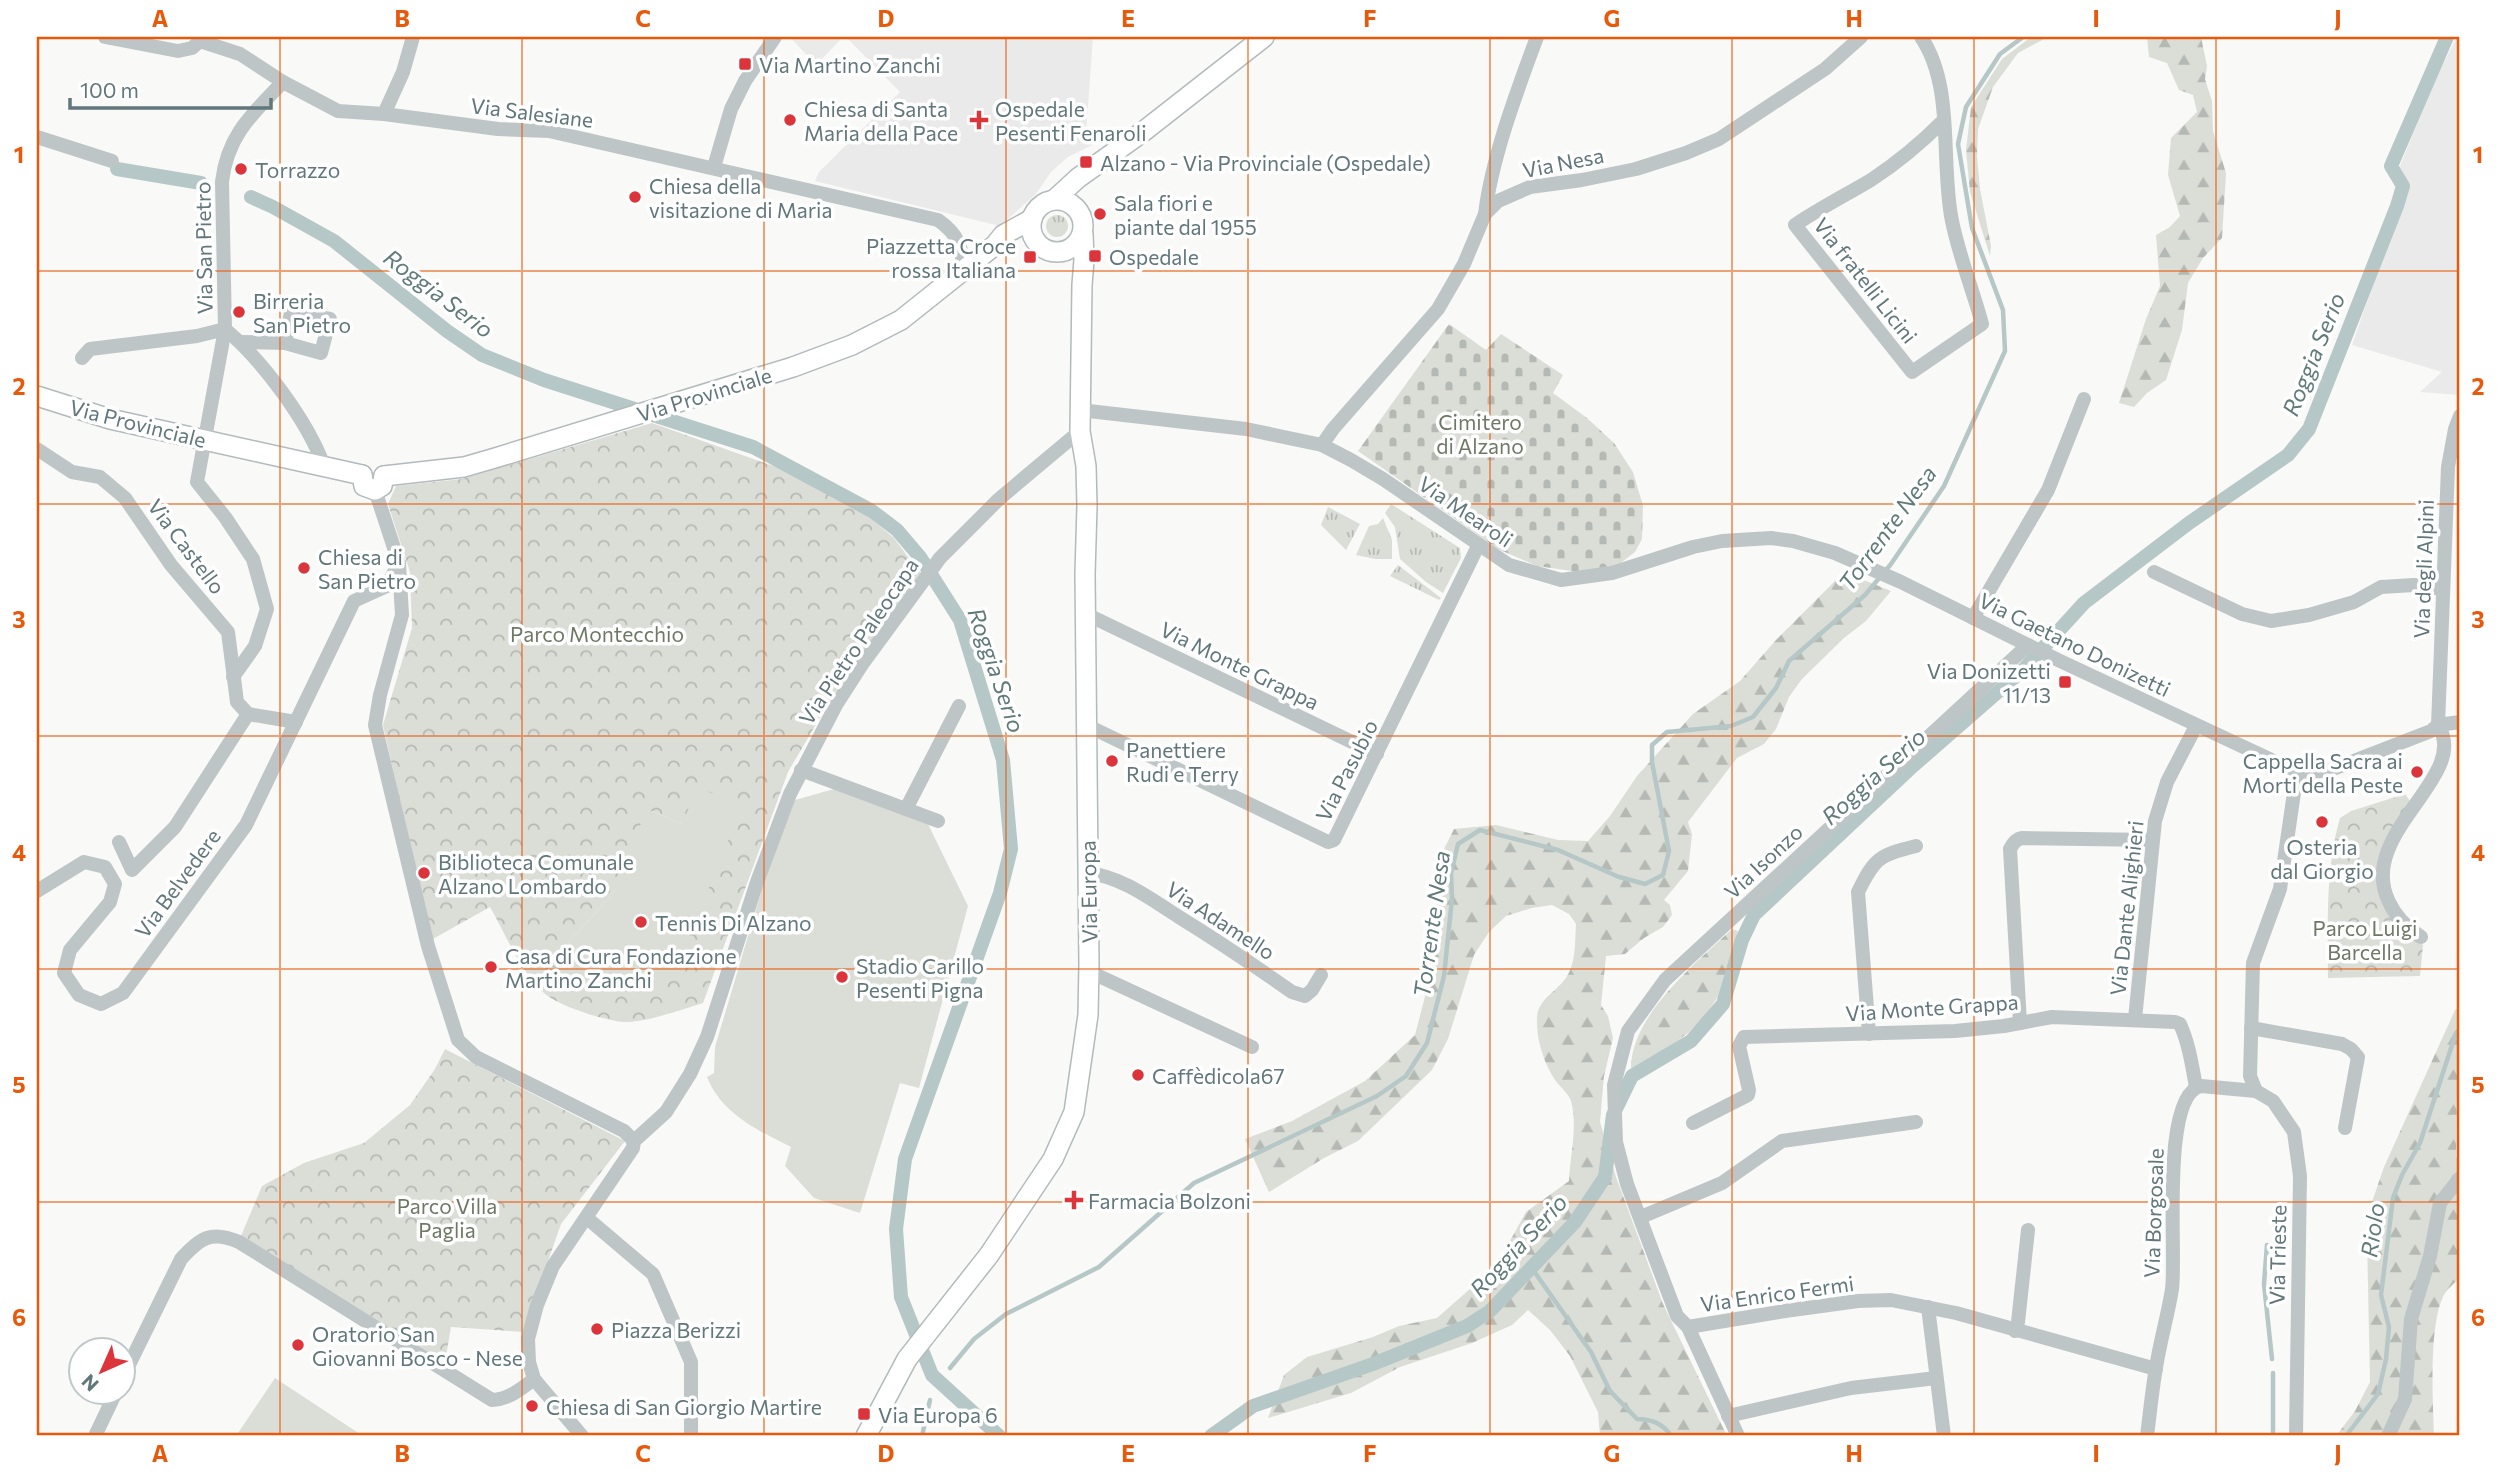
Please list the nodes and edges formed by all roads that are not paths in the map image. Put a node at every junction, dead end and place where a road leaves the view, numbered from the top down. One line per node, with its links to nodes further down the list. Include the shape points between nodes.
1 (105, 37): 8 (street, via 178,51 192,48)
2 (414, 37): 10 (street)
3 (775, 37): 15 (street, via 731,108)
4 (1264, 37): 16 (street)
5 (1537, 37): 13 (street)
6 (1861, 37): 17 (street, Via Nesa, via 1825,69 1719,139 1636,169 1530,187)
7 (1921, 37): 11 (street, Via fratelli Licini, via 1937,71)
8 (199, 39): 9 (street, Via Salesiane, via 240,54)
9 (283, 82): 10 (street, Via Salesiane, via 338,111); 27 (street, Via San Pietro, via 233,139 224,163)
10 (384, 114): 15 (street, Via Salesiane, via 549,131)
11 (1943, 121): 11 (street, Via fratelli Licini, via 1872,179 1796,225 1912,372 1982,324 1952,220)
12 (37, 136): 14 (street)
13 (1497, 158): 17 (street, via 1499,188); 19 (street)
14 (112, 161)
15 (714, 167): 25 (street, Via Salesiane, via 938,220 959,242)
16 (1087, 173): 18 (street); 21 (street, via 1080,201)
17 (1505, 197): 19 (street, Via Nesa)
18 (1054, 200): 20 (street, via 1040,206); 21 (street, via 1073,205)
19 (1485, 214): 37 (street, Via Nesa, via 1438,309)
20 (1032, 219): 22 (street); 23 (street, Via Provinciale, via 1003,235)
21 (1082, 224): 24 (street, via 1075,245); 26 (street, Via Europa)
22 (1036, 241): 23 (street); 24 (street)
23 (995, 245): 25 (street, Via Provinciale)
24 (1056, 253): 26 (street, via 1071,262)
25 (962, 271): 40 (street, Via Provinciale, via 901,320 793,367 464,467)
26 (1082, 285): 33 (street, Via Europa)
27 (225, 329): 28 (street, Via San Pietro); 30 (street, via 90,349); 36 (street)
28 (241, 342): 29 (street); 39 (street, Via San Pietro, via 293,408)
29 (285, 343)
30 (82, 358)
31 (37, 396): 36 (street, Via Provinciale, via 110,419)
32 (2084, 399): 47 (street, via 2049,490)
33 (1080, 410): 35 (street, Via Europa); 37 (street, Via Mearoli, via 1246,429)
34 (2460, 416): 45 (street, Via degli Alpini, via 2448,467)
35 (1080, 431): 46 (street, Via Europa, via 1086,476); 58 (street, Via Pietro Paleocapa, via 999,499 940,558 856,674)
36 (203, 439): 39 (street, Via Provinciale); 49 (street, via 197,482 253,559 267,610 255,646)
37 (1322, 445): 41 (street, Via Mearoli, via 1383,479)
38 (37, 449): 49 (street, Via Castello, via 72,472 100,477 125,498 171,565 228,632)
39 (324, 466): 40 (street, Via Provinciale, via 362,475 366,469 380,469)
40 (379, 483): 43 (street)
41 (1478, 546): 42 (street, Via Mearoli, via 1509,565 1561,580 1612,573 1722,541 1772,538); 57 (street, Via Pasubio)
42 (1835, 553): 47 (street, Via Gaetano Donizetti)
43 (399, 563): 52 (street, Via Belvedere, via 387,586 354,601); 80 (street, via 402,615 375,725 428,946 458,1040 476,1057 624,1131)
44 (2154, 572): 45 (street, via 2242,614 2272,621 2354,602 2381,587)
45 (2443, 589): 55 (street, Via degli Alpini)
46 (1086, 614): 54 (street, Via Europa); 57 (street, Via Monte Grappa)
47 (1973, 618): 48 (street, Via Gaetano Donizetti)
48 (2028, 645): 56 (street, Via Gaetano Donizetti); 83 (street, Via Isonzo, via 1665,981 1628,1031 1614,1086 1616,1142)
49 (233, 677): 51 (street, Via Castello, via 237,702)
50 (960, 706): 60 (street)
51 (248, 714): 52 (street); 63 (street, via 175,827 132,870)
52 (296, 722): 66 (street, Via Belvedere, via 246,825 122,993 101,1004 79,995 64,973 69,950 110,902 115,884 105,867 84,862)
53 (2460, 722): 55 (street)
54 (1087, 725): 57 (street, Via Pasubio, via 1328,842 1334,840); 65 (street, Via Europa)
55 (2438, 725): 59 (street, via 2328,771); 67 (street, Via degli Alpini, via 2445,739 2440,768 2398,828 2382,870 2391,906)
56 (2196, 726): 59 (street, Via Gaetano Donizetti); 62 (street, Via Dante Alighieri, via 2159,804)
57 (1377, 754)
58 (801, 770): 60 (street); 80 (street, Via Pietro Paleocapa, via 757,882 707,1037 666,1112)
59 (2297, 772): 72 (street, via 2280,889 2253,963)
60 (906, 809): 61 (street)
61 (938, 821)
62 (2152, 840): 70 (street, Via Dante Alighieri); 71 (street, via 2022,838 2013,844)
63 (119, 842)
64 (1916, 846): 73 (street, via 1882,856 1858,892)
65 (1087, 873): 68 (street, Via Europa); 69 (street, Via Adamello, via 1149,898 1292,992 1305,996)
66 (37, 891)
67 (2421, 937)
68 (1088, 971): 74 (street); 97 (street, Via Europa, via 1088,1015 1074,1112 1053,1160 989,1255 912,1352)
69 (1321, 975)
70 (2135, 1019): 71 (street, Via Monte Grappa, via 2052,1017); 75 (street, Via Monte Grappa, via 2180,1024)
71 (2020, 1023): 73 (street, Via Monte Grappa)
72 (2251, 1028): 76 (street, via 2250,1076); 79 (street, via 2342,1044 2355,1052 2358,1057)
73 (1868, 1034): 78 (street, Via Monte Grappa, via 1744,1037 1739,1045 1748,1095)
74 (1252, 1047)
75 (2196, 1087): 76 (street); 89 (street, Via Borgosale, via 2183,1106 2173,1158 2172,1286)
76 (2256, 1091): 101 (street, Via Trieste, via 2273,1101 2294,1132 2300,1176)
77 (1916, 1122): 83 (street, via 1782,1140 1722,1183)
78 (1693, 1123)
79 (2345, 1128)
80 (634, 1141): 82 (street, Via Pietro Paleocapa)
81 (2460, 1178): 102 (street, via 2440,1203 2412,1319 2405,1399)
82 (587, 1217): 91 (street, Via Pietro Paleocapa, via 553,1266 537,1305 528,1339); 96 (street, via 653,1274 691,1362)
83 (1641, 1217): 86 (street, Via Enrico Fermi, via 1677,1316)
84 (2028, 1230): 87 (street)
85 (1928, 1307): 86 (street, Via Enrico Fermi, via 1891,1300 1858,1301); 87 (street, Via Enrico Fermi); 90 (street)
86 (1688, 1327): 93 (street)
87 (2015, 1331): 89 (street, Via Enrico Fermi)
88 (136, 1351): 91 (street, via 181,1259 209,1236 224,1236 492,1400 511,1395)
89 (2156, 1369): 100 (street, Via Borgosale)
90 (1937, 1378): 93 (street, via 1851,1388); 99 (street)
91 (534, 1379): 95 (street)
92 (109, 1406): 94 (street)
93 (1728, 1416): 98 (street)
94 (94, 1436)
95 (582, 1436)
96 (691, 1436)
97 (866, 1436)
98 (1738, 1436)
99 (1944, 1436)
100 (2147, 1436)
101 (2297, 1436)
102 (2388, 1436)

